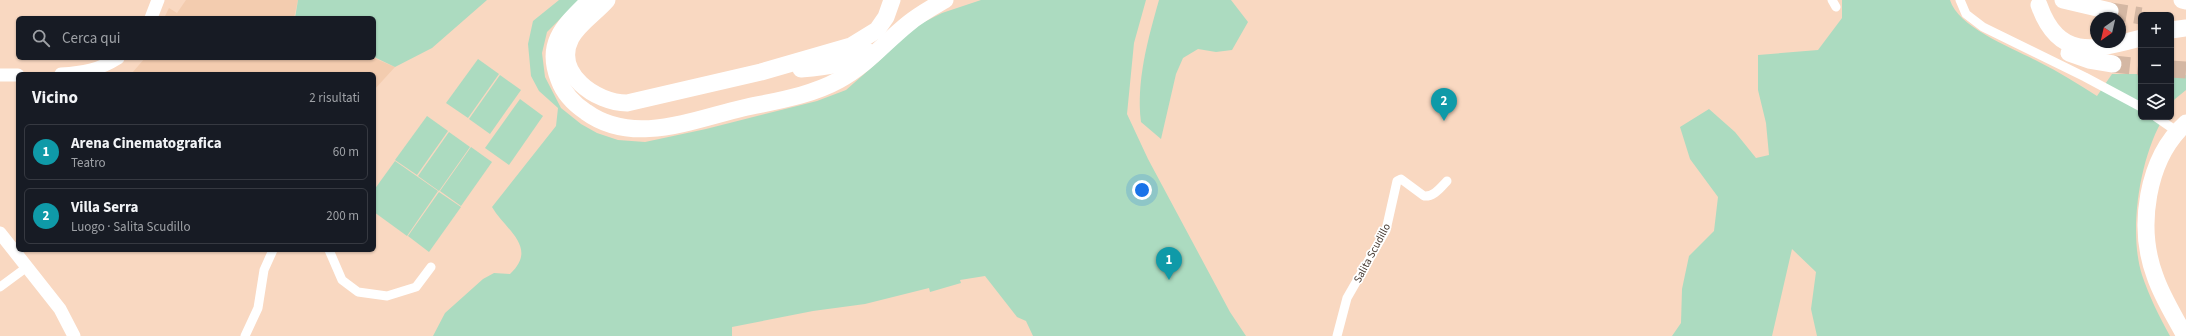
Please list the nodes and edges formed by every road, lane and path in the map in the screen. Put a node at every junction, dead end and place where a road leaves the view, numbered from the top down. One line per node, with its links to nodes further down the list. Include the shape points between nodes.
1 (158, 0): 15 (main road)
2 (607, 0): 22 (highway, via 578,29 568,51 569,66 574,75 596,96 627,104)
3 (892, 0): 22 (highway, via 882,23 862,41)
4 (929, 0): 22 (highway, via 898,22 872,48 853,59 835,66)
5 (945, 0): 14 (highway)
6 (955, 0): 14 (highway)
7 (1960, 0): 25 (street, via 1966,14 1983,27)
8 (2063, 0): 13 (highway)
9 (2182, 0): 10 (highway)
10 (2186, 1)
11 (2038, 3): 18 (highway, via 2054,32 2074,47 2101,48); 20 (highway, via 2042,23 2058,46 2076,56)
12 (585, 4): 14 (highway, via 563,27 556,44 554,63 561,85 573,102 593,117 618,127 644,130 816,90 838,81 865,64)
13 (2110, 11)
14 (919, 15)
15 (152, 16)
16 (2186, 28): 17 (highway)
17 (2174, 30)
18 (2138, 39)
19 (114, 60): 21 (main road)
20 (2113, 64)
21 (90, 72)
22 (761, 72)
23 (16, 75): 24 (main road)
24 (0, 76)
25 (2138, 105)
26 (2162, 120): 27 (street)
27 (2182, 131): 38 (highway, via 2168,144 2160,161 2151,187 2146,230 2155,276)
28 (1447, 181): 37 (street, Salita Scudillo, via 1432,195 1424,196 1401,179 1397,181 1386,230 1347,298)
29 (0, 232): 35 (main road, via 60,309)
30 (272, 252): 36 (street, via 264,270 258,308)
31 (330, 252): 32 (street, via 342,280 358,292 387,296 416,287)
32 (431, 267)
33 (23, 270): 34 (street)
34 (0, 287)
35 (74, 336)
36 (245, 336)
37 (1336, 336)
38 (2185, 336)

